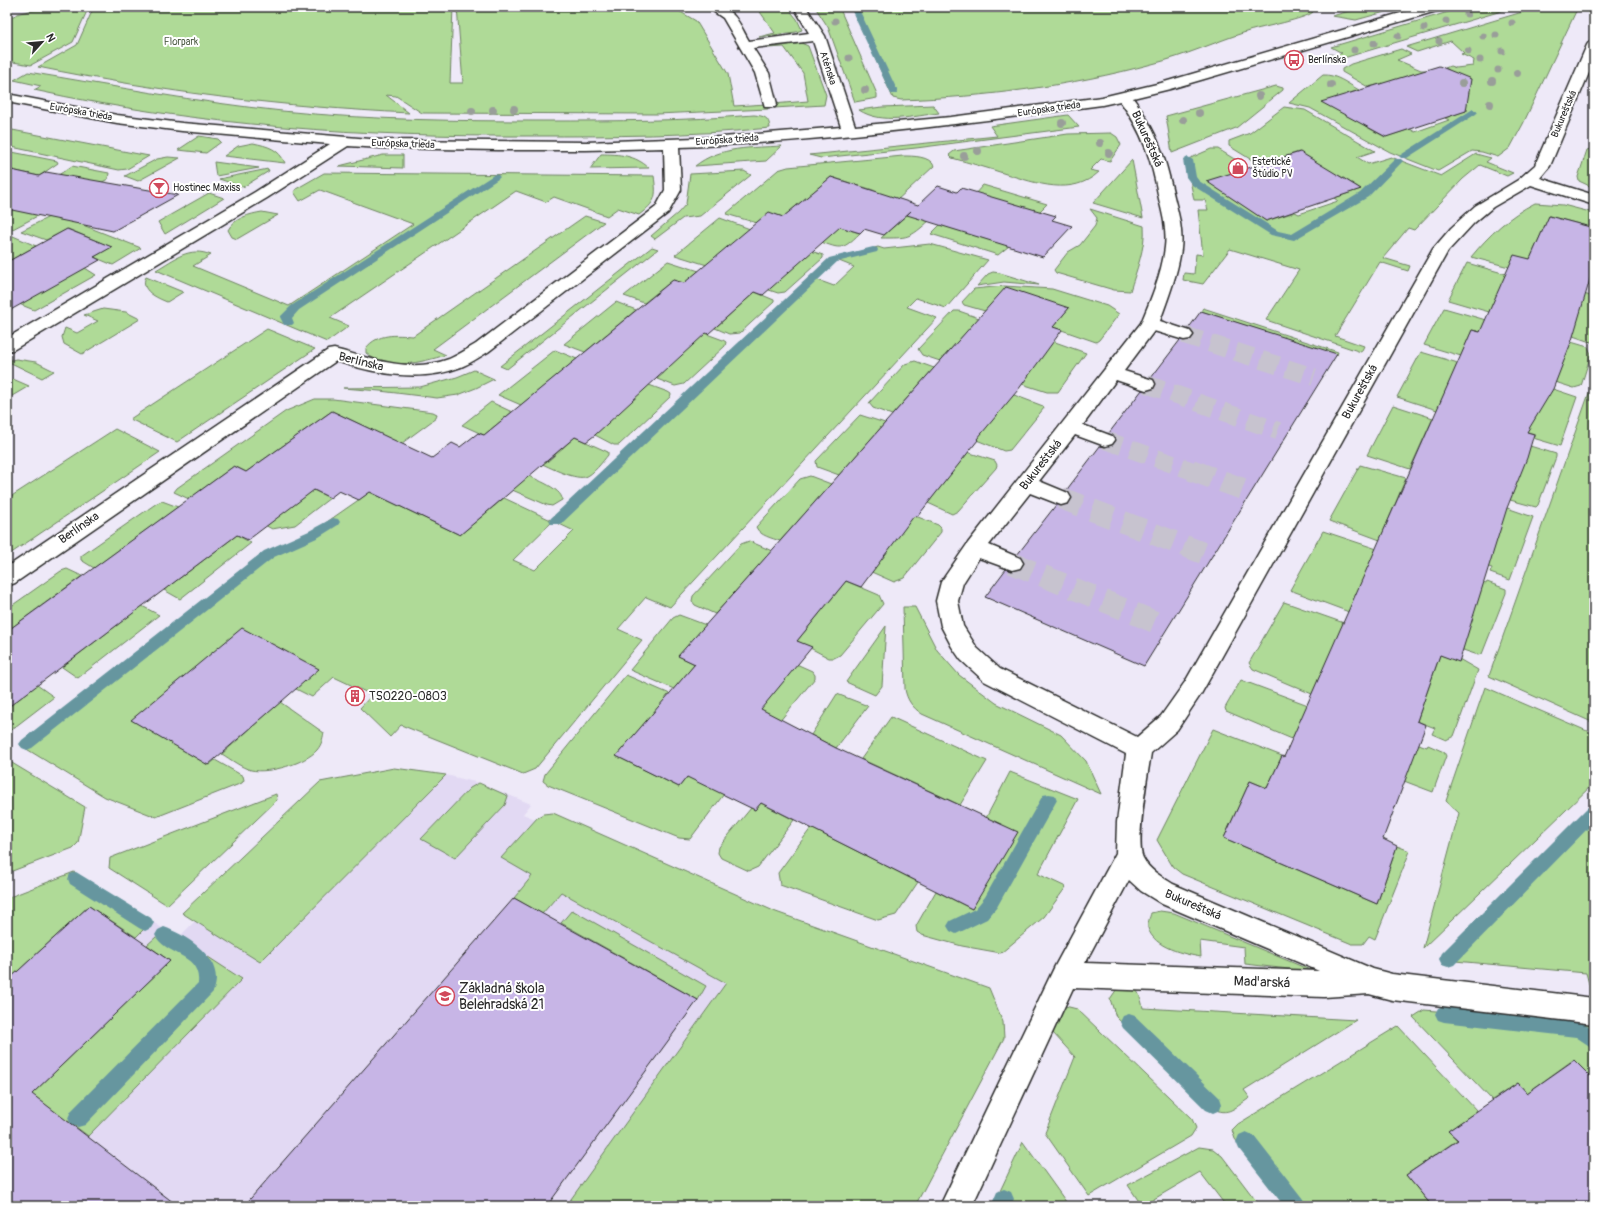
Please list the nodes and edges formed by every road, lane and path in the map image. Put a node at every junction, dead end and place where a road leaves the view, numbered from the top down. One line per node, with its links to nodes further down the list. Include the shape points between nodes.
1 (713, 7): 5 (street, via 728,16)
2 (800, 7): 4 (street, Aténska)
3 (1435, 7): 7 (street, Európska trieda)
4 (818, 36): 5 (street); 10 (street, Aténska)
5 (745, 44): 9 (street, via 762,73)
6 (1594, 45): 13 (street, Bukureštská, via 1542,166)
7 (1124, 96): 10 (street, Európska trieda, via 1017,113); 15 (street, Bukureštská, via 1140,118 1159,160 1173,226 1173,248 1166,281)
8 (7, 98): 11 (street, Európska trieda, via 117,119)
9 (770, 104)
10 (850, 131): 12 (street, Európska trieda)
11 (344, 142): 12 (street, Európska trieda, via 421,146); 17 (street, via 261,195)
12 (671, 143): 26 (street, Berlínska, via 673,190 662,210 482,348 454,364 405,370 389,369 334,354)
13 (1530, 180): 14 (street); 27 (street, Bukureštská, via 1486,205 1462,226 1441,250 1193,688 1169,723)
14 (1594, 200)
15 (1150, 324): 16 (street); 18 (street, Bukureštská)
16 (1184, 335)
17 (7, 346)
18 (1113, 372): 19 (street); 20 (street, Bukureštská)
19 (1146, 384)
20 (1071, 427): 21 (street); 22 (street, Bukureštská)
21 (1105, 440)
22 (1026, 484): 23 (street); 24 (street, Bukureštská)
23 (1061, 498)
24 (974, 548): 25 (street); 27 (street, Bukureštská, via 952,582 947,601 952,626 969,654 992,675 1013,687)
25 (1012, 563)
26 (7, 578)
27 (1139, 749): 28 (street)
28 (1128, 855): 29 (street); 30 (street, Bukureštská, via 1137,872 1158,889)
29 (1065, 975): 30 (street, Maďarská, via 1324,984); 32 (street)
30 (1369, 981): 31 (street, Maďarská, via 1392,987)
31 (1594, 1011)
32 (956, 1206)

